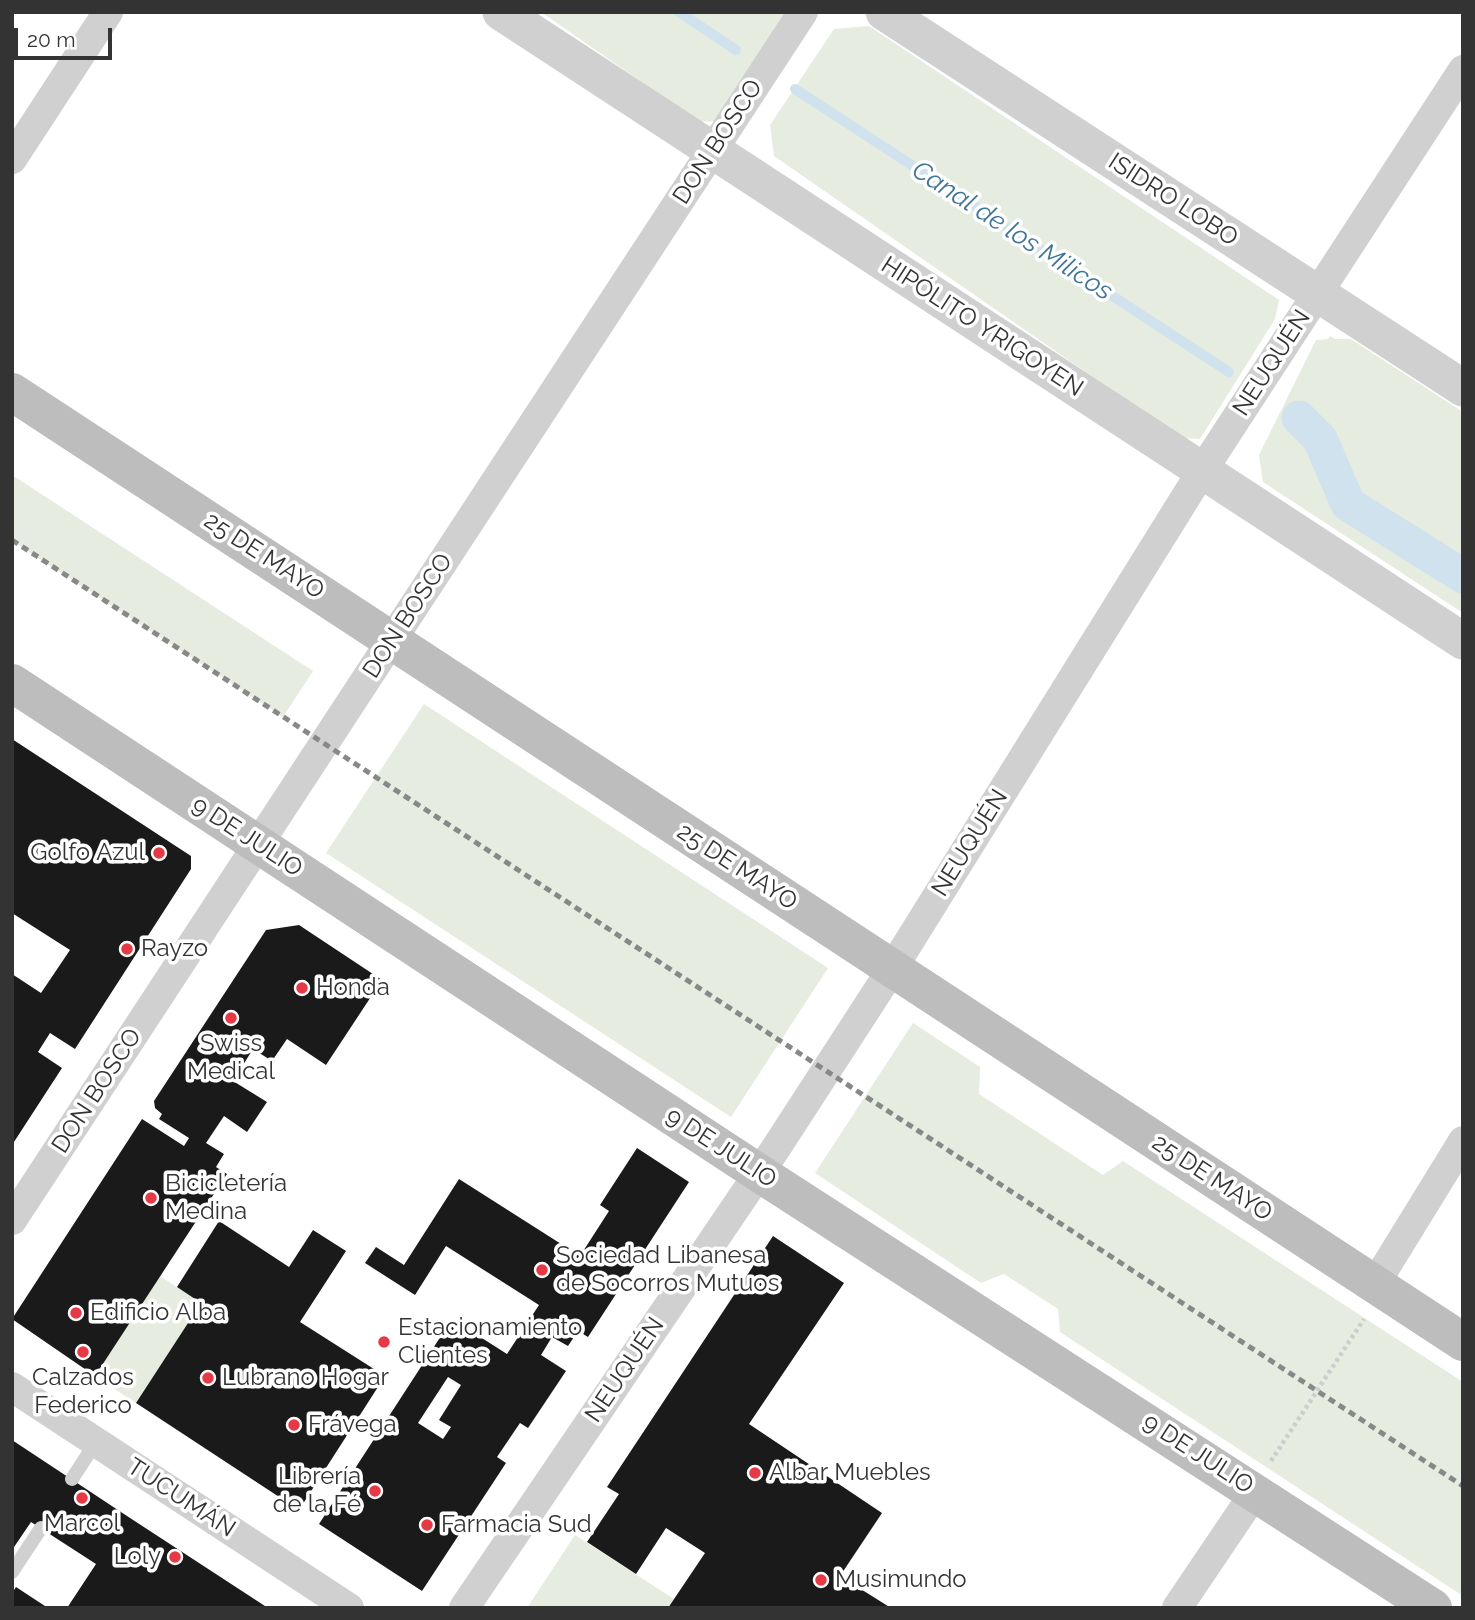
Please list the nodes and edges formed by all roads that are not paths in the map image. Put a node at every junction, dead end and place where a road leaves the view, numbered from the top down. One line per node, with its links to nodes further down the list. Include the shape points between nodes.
1 (108, 12): 7 (street)
2 (500, 12): 6 (street, HIPÓLITO YRIGOYEN)
3 (803, 12): 6 (street, DON BOSCO)
4 (884, 12): 8 (street, ISIDRO LOBO)
5 (1463, 70): 8 (street, NEUQUÉN)
6 (712, 151): 11 (street, HIPÓLITO YRIGOYEN); 12 (street, DON BOSCO)
7 (12, 159)
8 (1317, 294): 9 (street, ISIDRO LOBO); 11 (street, NEUQUÉN)
9 (1463, 388)
10 (12, 392): 12 (main road, 25 DE MAYO)
11 (1202, 471): 13 (street, HIPÓLITO YRIGOYEN); 16 (street, NEUQUÉN)
12 (392, 639): 15 (street, DON BOSCO); 16 (main road, 25 DE MAYO)
13 (1463, 641)
14 (12, 683): 15 (main road, 9 DE JULIO)
15 (259, 845): 18 (main road, 9 DE JULIO); 19 (street, DON BOSCO)
16 (892, 969): 18 (street, NEUQUÉN); 20 (main road, 25 DE MAYO)
17 (1463, 1141): 20 (street)
18 (759, 1173): 25 (main road, 9 DE JULIO); 29 (street, NEUQUÉN)
19 (12, 1220)
20 (1370, 1301): 21 (main road, 25 DE MAYO)
21 (1463, 1342)
22 (12, 1387): 23 (street, TUCUMÁN)
23 (96, 1442): 24 (lane); 28 (street, TUCUMÁN)
24 (72, 1479)
25 (1261, 1479): 30 (street); 31 (main road, 9 DE JULIO)
26 (41, 1528): 27 (lane)
27 (12, 1572)
28 (349, 1608)
29 (464, 1608)
30 (1177, 1608)
31 (1433, 1608)

